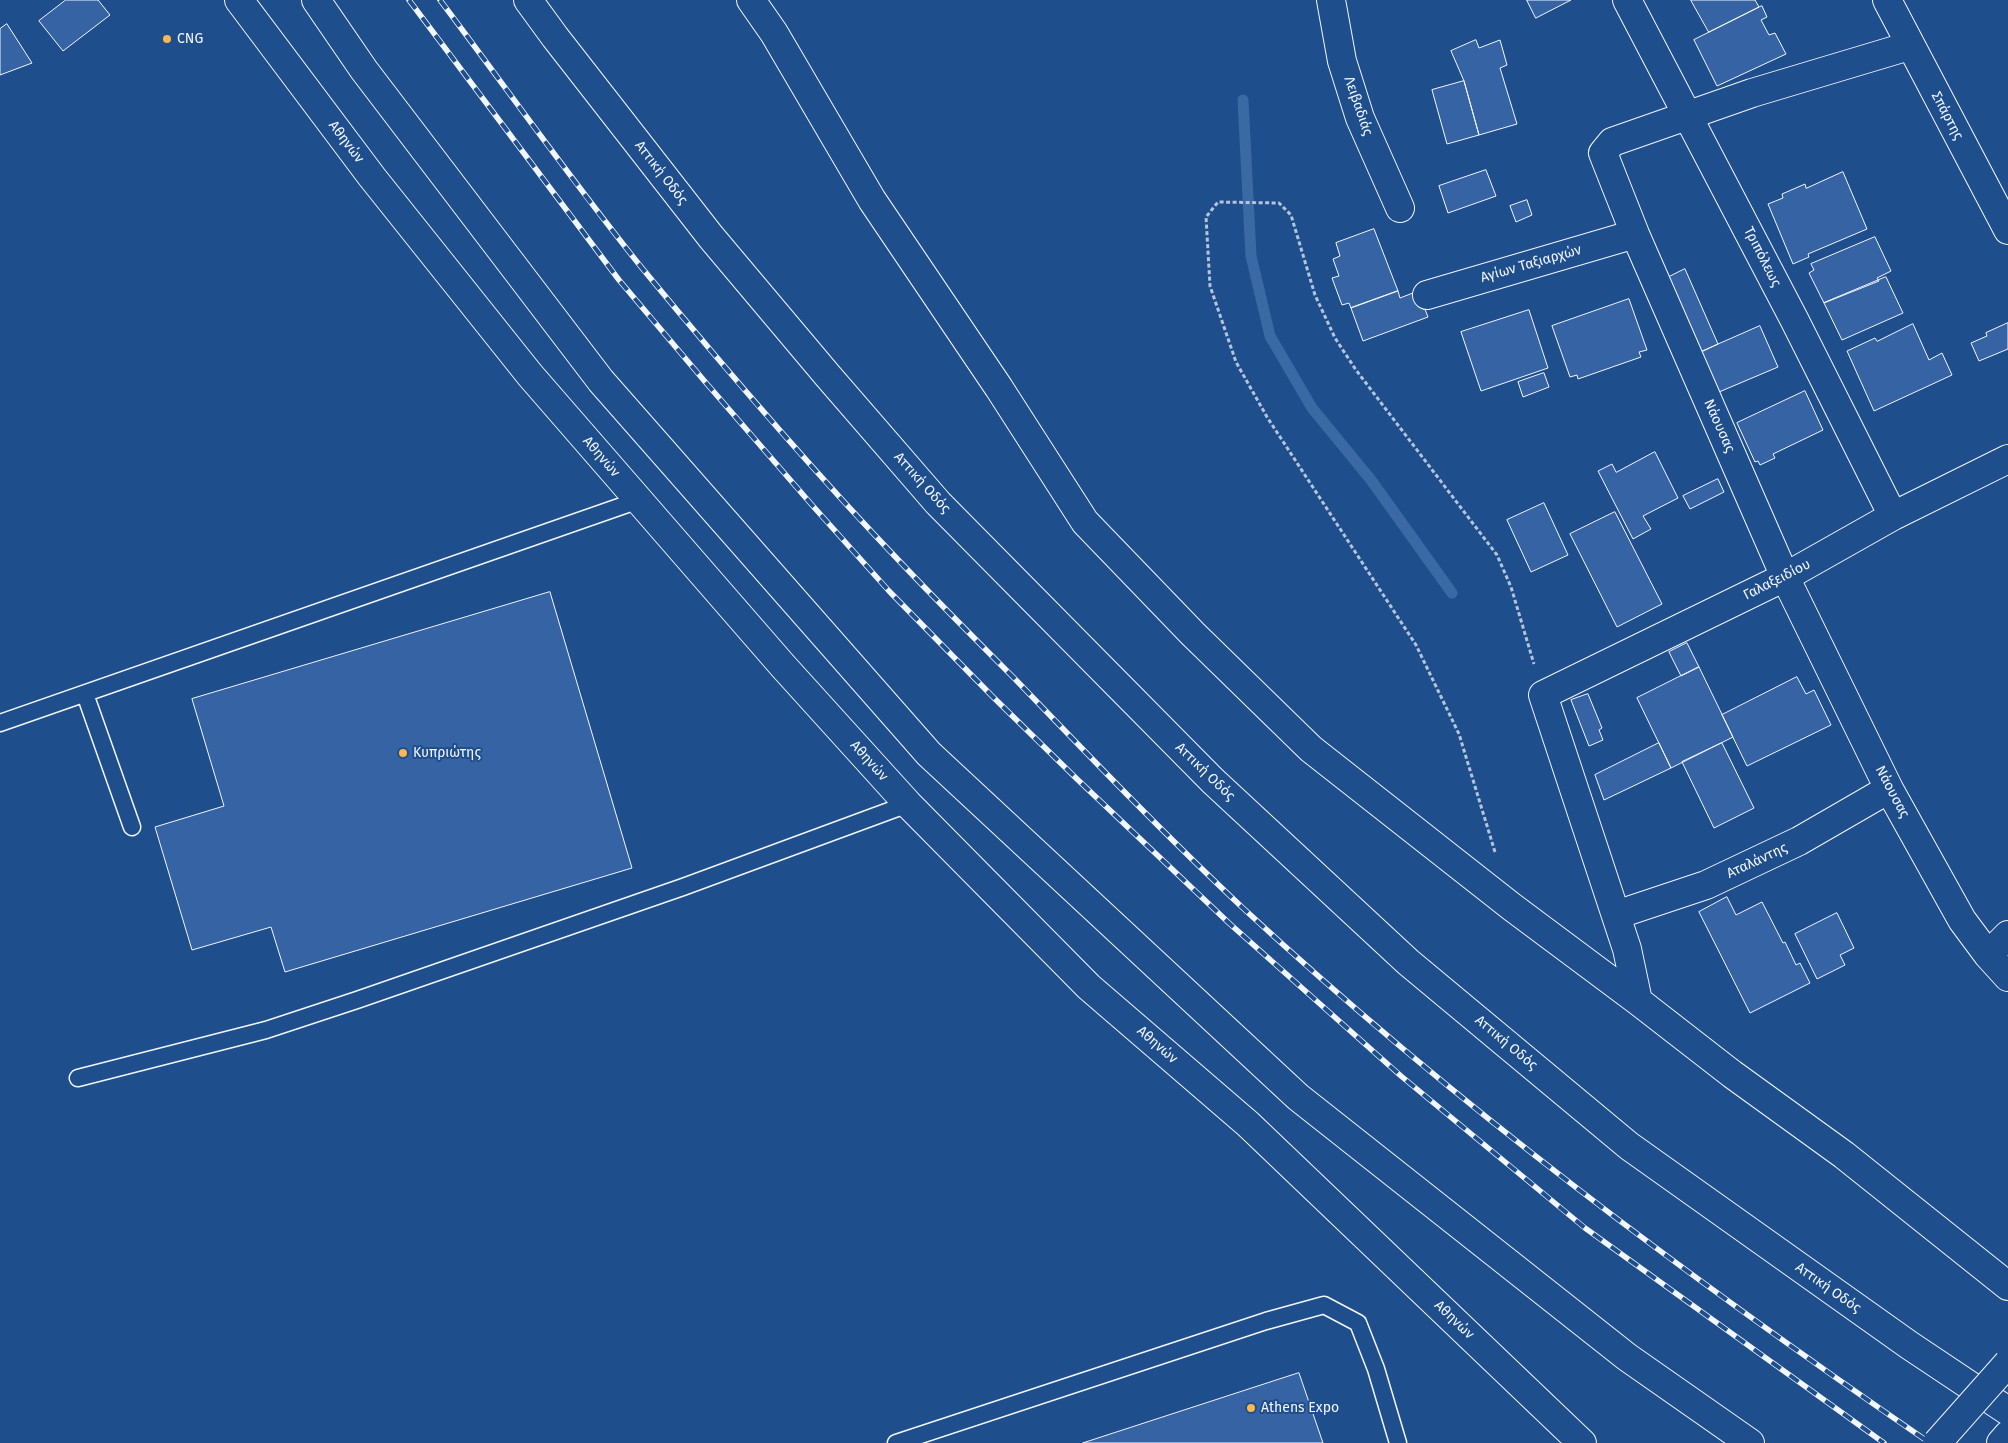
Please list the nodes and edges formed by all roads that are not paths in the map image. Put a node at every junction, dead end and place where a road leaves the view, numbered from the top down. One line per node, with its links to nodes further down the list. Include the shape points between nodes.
1 (239, 0): 15 (main road, Αθηνών, via 530,375)
2 (316, 0): 36 (main road, via 364,70 601,381 929,754 1298,1097 1627,1357)
3 (528, 0): 31 (main road, Αττική Οδός, via 711,238 931,495 1213,781 1408,962 1629,1146 1909,1345)
4 (751, 0): 27 (main road, via 774,33 872,200 1085,522 1311,749)
5 (1330, 0): 10 (main road, Λειβαδιάς, via 1342,61 1360,118)
6 (1627, 0): 9 (main road, Τριπόλεως)
7 (1887, 0): 8 (main road, Σπάρτης)
8 (1910, 46): 9 (main road, Νάουσας, via 1752,93); 11 (main road, Σπάρτης)
9 (1689, 116): 12 (main road, Νάουσας, via 1612,142 1603,153); 16 (main road, Τριπόλεως)
10 (1400, 208)
11 (2008, 230)
12 (1635, 234): 13 (main road, Αγίων Ταξιαρχών); 17 (main road, Νάουσας)
13 (1427, 295)
14 (2008, 459): 16 (main road, Γαλαξειδίου)
15 (639, 500): 18 (lane); 21 (main road, Αθηνών, via 782,666)
16 (1893, 516): 17 (main road, Γαλαξειδίου)
17 (1785, 577): 20 (main road, Νάουσας); 23 (main road, Γαλαξειδίου, via 1543,695)
18 (85, 694): 19 (lane); 22 (lane)
19 (0, 723)
20 (1889, 789): 23 (main road, Αταλάντης, via 1799,841 1706,885); 25 (main road, Νάουσας, via 1962,920)
21 (908, 804): 28 (lane, via 683,887 357,1000 266,1030); 35 (main road, Αθηνών, via 1089,987 1248,1124)
22 (132, 827)
23 (1616, 915): 27 (main road)
24 (2008, 935): 25 (main road)
25 (1988, 955): 26 (main road, Νάουσας)
26 (2008, 977)
27 (1638, 1001): 29 (main road, via 1844,1155)
28 (78, 1078)
29 (2008, 1286)
30 (2008, 1363): 37 (main road, bridge)
31 (2008, 1411)
32 (2008, 1434): 38 (main road)
33 (896, 1443): 34 (lane, via 1266,1321 1324,1305 1358,1323 1376,1368)
34 (1398, 1443)
35 (1582, 1443)
36 (1750, 1443)
37 (1937, 1443)
38 (2000, 1443)

